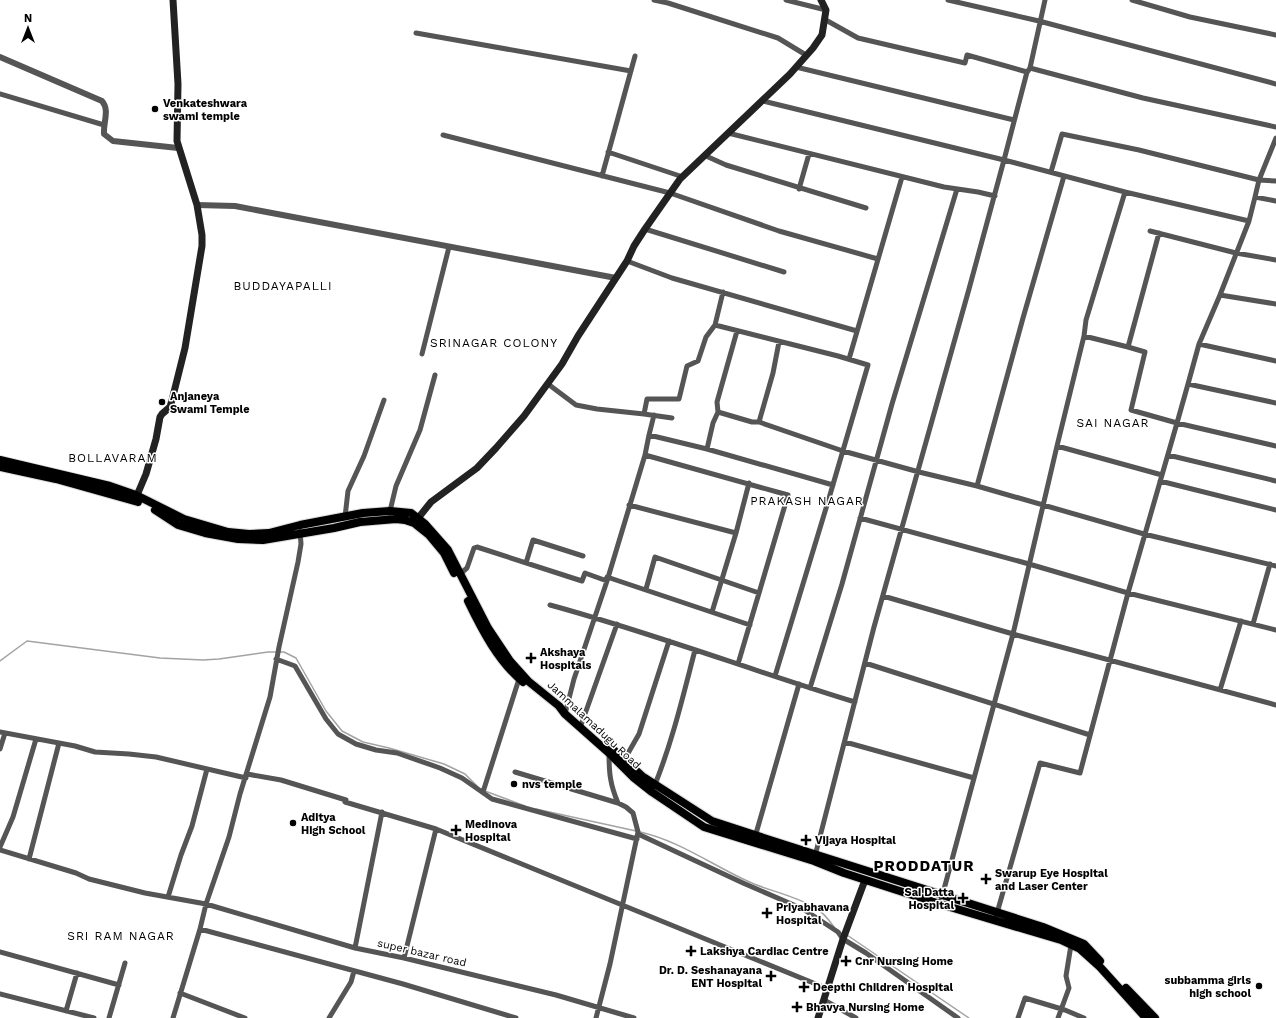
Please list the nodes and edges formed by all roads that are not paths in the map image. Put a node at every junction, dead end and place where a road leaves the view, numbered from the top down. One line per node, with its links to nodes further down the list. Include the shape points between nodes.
1 (173, 0): 28 (main road, via 178,84)
2 (654, 0): 13 (street, via 778,38)
3 (786, 0): 8 (street)
4 (821, 0): 8 (main road)
5 (948, 0): 10 (street)
6 (1045, 0): 10 (street)
7 (1132, 0): 12 (street, via 1190,17)
8 (826, 10): 9 (main road)
9 (824, 20): 13 (main road, via 822,36); 17 (street, via 858,38 965,63 967,55)
10 (1039, 21): 17 (street); 19 (street)
11 (416, 33): 18 (street)
12 (1276, 35)
13 (806, 55): 16 (main road)
14 (635, 56): 18 (street)
15 (0, 57): 23 (street, via 102,101 106,106)
16 (796, 66): 21 (main road); 22 (street)
17 (1028, 70): 22 (street); 24 (street)
18 (631, 71): 29 (street)
19 (1276, 84)
20 (0, 94): 23 (street)
21 (763, 101): 25 (main road); 32 (street)
22 (1014, 120): 32 (street)
23 (104, 125): 28 (street, via 104,134 113,140)
24 (1276, 128)
25 (728, 133): 30 (street); 31 (main road)
26 (443, 135): 34 (street)
27 (1276, 138): 38 (street)
28 (178, 148): 47 (main road)
29 (608, 152): 34 (street); 36 (street)
30 (809, 154): 37 (street); 40 (street)
31 (706, 156): 36 (main road); 40 (street, via 726,166)
32 (1004, 160): 33 (street); 44 (street)
33 (1051, 172): 35 (street); 38 (street, via 1062,134)
34 (602, 176): 43 (street)
35 (1064, 176): 42 (street); 101 (street)
36 (683, 177): 43 (main road)
37 (902, 177): 41 (street); 55 (street)
38 (1259, 180): 39 (street); 45 (street)
39 (1276, 181)
40 (799, 189): 48 (street)
41 (957, 189): 44 (street); 92 (street)
42 (1125, 192): 49 (street); 66 (street, via 1086,320)
43 (670, 193): 50 (main road); 55 (street, via 779,231)
44 (995, 196): 95 (street)
45 (1255, 197): 46 (street); 49 (street)
46 (1276, 201)
47 (197, 205): 53 (street, via 235,206); 102 (main road, via 202,246 185,348 170,407 160,417 146,474)
48 (866, 208)
49 (1249, 221): 54 (street)
50 (645, 229): 57 (main road); 58 (street)
51 (1150, 231): 52 (street)
52 (1159, 233): 54 (street); 69 (street)
53 (449, 247): 59 (street); 70 (street)
54 (1236, 253): 56 (street); 61 (street)
55 (878, 259): 65 (street)
56 (1276, 260)
57 (627, 261): 59 (main road); 60 (street, via 672,278)
58 (784, 272)
59 (616, 278): 74 (main road)
60 (723, 292): 63 (street); 65 (street)
61 (1220, 295): 62 (street); 68 (street)
62 (1276, 304)
63 (715, 325): 64 (street); 79 (street, via 706,337 698,361 686,366 679,399 647,399)
64 (737, 331): 67 (street); 78 (street, via 717,402)
65 (857, 331): 71 (street)
66 (1084, 336): 69 (street); 85 (street)
67 (779, 342): 71 (street); 82 (street)
68 (1199, 344): 72 (street); 75 (street)
69 (1128, 348): 83 (street, via 1145,352 1131,410)
70 (422, 354)
71 (849, 359): 88 (street, via 868,366)
72 (1276, 361)
73 (435, 375): 106 (street, via 420,430 396,486)
74 (548, 384): 79 (street, via 576,405); 110 (main road, via 524,416 477,468 431,502)
75 (1188, 384): 77 (street); 83 (street)
76 (384, 400): 107 (street, via 364,456 348,491)
77 (1276, 403)
78 (718, 412): 82 (street); 87 (street)
79 (644, 414): 80 (street)
80 (654, 415): 81 (street); 84 (street)
81 (672, 418)
82 (759, 422): 88 (street)
83 (1177, 422): 86 (street); 90 (street)
84 (649, 435): 87 (street); 89 (street)
85 (1057, 446): 96 (street); 104 (street)
86 (1276, 446)
87 (707, 449): 100 (street)
88 (843, 451): 92 (street); 100 (street)
89 (645, 455): 99 (street); 103 (street)
90 (1168, 455): 96 (street); 98 (street)
91 (0, 460): 94 (main road)
92 (876, 460): 95 (street); 109 (street)
93 (0, 467): 94 (main road)
94 (21, 467): 102 (main road)
95 (919, 472): 101 (street); 112 (street)
96 (1162, 474): 97 (street)
97 (1160, 481): 105 (street); 114 (street)
98 (1276, 481)
99 (749, 483): 113 (street); 124 (street, via 788,495)
100 (833, 485): 142 (street)
101 (977, 486): 104 (street)
102 (135, 498): 111 (main road, via 156,507 178,525 218,533 263,540)
103 (629, 505): 113 (street); 121 (street)
104 (1043, 505): 114 (street); 117 (street)
105 (1276, 510)
106 (390, 511): 108 (main road, Jammalamadugu Road); 110 (main road, Jammalamadugu Road, via 411,513)
107 (345, 516): 108 (main road, Jammalamadugu Road); 111 (main road, Jammalamadugu Road)
108 (358, 518): 110 (main road); 111 (main road)
109 (860, 518): 112 (street); 145 (street)
110 (417, 521): 120 (main road, Jammalamadugu Road, via 432,531 448,550); 143 (main road, via 444,553 486,636)
111 (300, 529): 138 (street, via 298,562)
112 (902, 529): 117 (street); 126 (street)
113 (736, 534): 122 (street)
114 (1144, 534): 118 (street); 125 (street)
115 (583, 556): 116 (street, via 534,540)
116 (526, 563): 120 (street, via 477,547 474,548 467,568); 121 (street, via 582,581 585,573)
117 (1029, 564): 125 (street); 135 (street)
118 (1270, 564): 119 (street); 132 (street)
119 (1276, 566)
120 (460, 574): 150 (main road, Jammalamadugu Road, via 488,628 510,661 528,681)
121 (607, 579): 123 (street); 129 (street)
122 (722, 580): 123 (street, via 655,557); 124 (street); 128 (street)
123 (646, 589): 128 (street)
124 (759, 593): 133 (street)
125 (1128, 593): 130 (street); 139 (street)
126 (883, 596): 135 (street); 140 (street)
127 (550, 605): 129 (street)
128 (712, 612): 133 (street)
129 (594, 617): 131 (street); 150 (street)
130 (1241, 621): 132 (street); 146 (street)
131 (617, 624): 136 (street); 151 (street)
132 (1253, 624): 134 (street)
133 (750, 625): 141 (street)
134 (1276, 630)
135 (1013, 634): 139 (street); 148 (street)
136 (669, 641): 137 (street); 159 (street, via 639,734)
137 (695, 650): 141 (street); 164 (street)
138 (277, 654): 162 (street, via 270,697); 165 (street, via 295,666 326,719 338,734 356,744 397,753 440,768)
139 (1110, 660): 146 (street); 153 (street)
140 (865, 663): 147 (street); 148 (street)
141 (738, 664): 142 (street)
142 (775, 676): 144 (street)
143 (519, 679): 150 (main road, via 556,710); 165 (street)
144 (799, 684): 145 (street); 170 (street)
145 (810, 688): 147 (street)
146 (1220, 690): 149 (street)
147 (855, 702): 155 (street)
148 (994, 704): 153 (street); 163 (street)
149 (1276, 705)
150 (563, 710): 151 (main road, Jammalamadugu Road)
151 (581, 726): 158 (main road, Jammalamadugu Road); 159 (main road)
152 (2, 732): 154 (street); 157 (street)
153 (1090, 735): 180 (street, via 1080,774 1040,763)
154 (36, 739): 156 (street); 171 (street, via 13,817)
155 (845, 742): 163 (street); 172 (street)
156 (59, 743): 160 (street, via 95,752 156,758); 173 (street)
157 (0, 749)
158 (608, 753): 159 (main road, Jammalamadugu Road); 166 (street, via 611,787)
159 (623, 762): 164 (main road, Jammalamadugu Road, via 633,777)
160 (207, 770): 162 (street); 176 (street, via 192,826)
161 (515, 772): 166 (street)
162 (246, 776): 167 (street, via 281,780); 177 (street)
163 (974, 778): 175 (street)
164 (654, 788): 170 (main road, Jammalamadugu Road, via 704,827)
165 (483, 792): 169 (street, via 492,799)
166 (618, 803): 169 (street, via 633,813)
167 (382, 812): 168 (street); 184 (street)
168 (436, 829): 179 (street); 186 (street)
169 (637, 836): 179 (street); 182 (street, via 803,909 838,932)
170 (755, 839): 172 (main road, Jammalamadugu Road)
171 (0, 848): 173 (street, super bazar road)
172 (815, 858): 174 (main road, Jammalamadugu Road); 175 (main road)
173 (29, 859): 176 (street, super bazar road, via 89,879)
174 (865, 880): 178 (main road, Jammalamadugu Road); 182 (main road)
175 (943, 895): 178 (street); 180 (main road)
176 (168, 896): 177 (street, super bazar road)
177 (206, 904): 181 (street); 184 (street, super bazar road)
178 (940, 904): 180 (main road, Jammalamadugu Road)
179 (622, 906): 191 (street); 195 (street)
180 (996, 916): 183 (main road); 213 (main road, via 1043,927 1084,944)
181 (200, 929): 188 (street); 192 (street)
182 (843, 940): 191 (main road); 209 (street, via 866,952)
183 (1071, 945): 196 (street, via 1066,976 1069,988); 212 (main road, via 1080,949 1100,967)
184 (355, 948): 186 (street, super bazar road)
185 (0, 952): 189 (street)
186 (404, 958): 195 (street, super bazar road, via 549,993)
187 (125, 963): 190 (street)
188 (354, 971): 203 (street, via 351,982); 204 (street)
189 (77, 973): 190 (street); 197 (street)
190 (119, 985): 200 (street)
191 (828, 990): 194 (main road)
192 (180, 993): 201 (street); 202 (street)
193 (0, 994): 197 (street)
194 (824, 1000): 207 (main road); 208 (street)
195 (599, 1008): 205 (street); 206 (street, super bazar road)
196 (1061, 1009): 198 (street); 210 (street, via 1026,998); 211 (street)
197 (66, 1011): 199 (street)
198 (1081, 1017)
199 (94, 1018)
200 (109, 1018)
201 (173, 1018)
202 (245, 1018)
203 (329, 1018)
204 (516, 1018)
205 (596, 1018)
206 (634, 1018)
207 (818, 1018)
208 (856, 1018)
209 (958, 1018)
210 (1018, 1018)
211 (1058, 1018)
212 (1146, 1018)
213 (1155, 1018)

